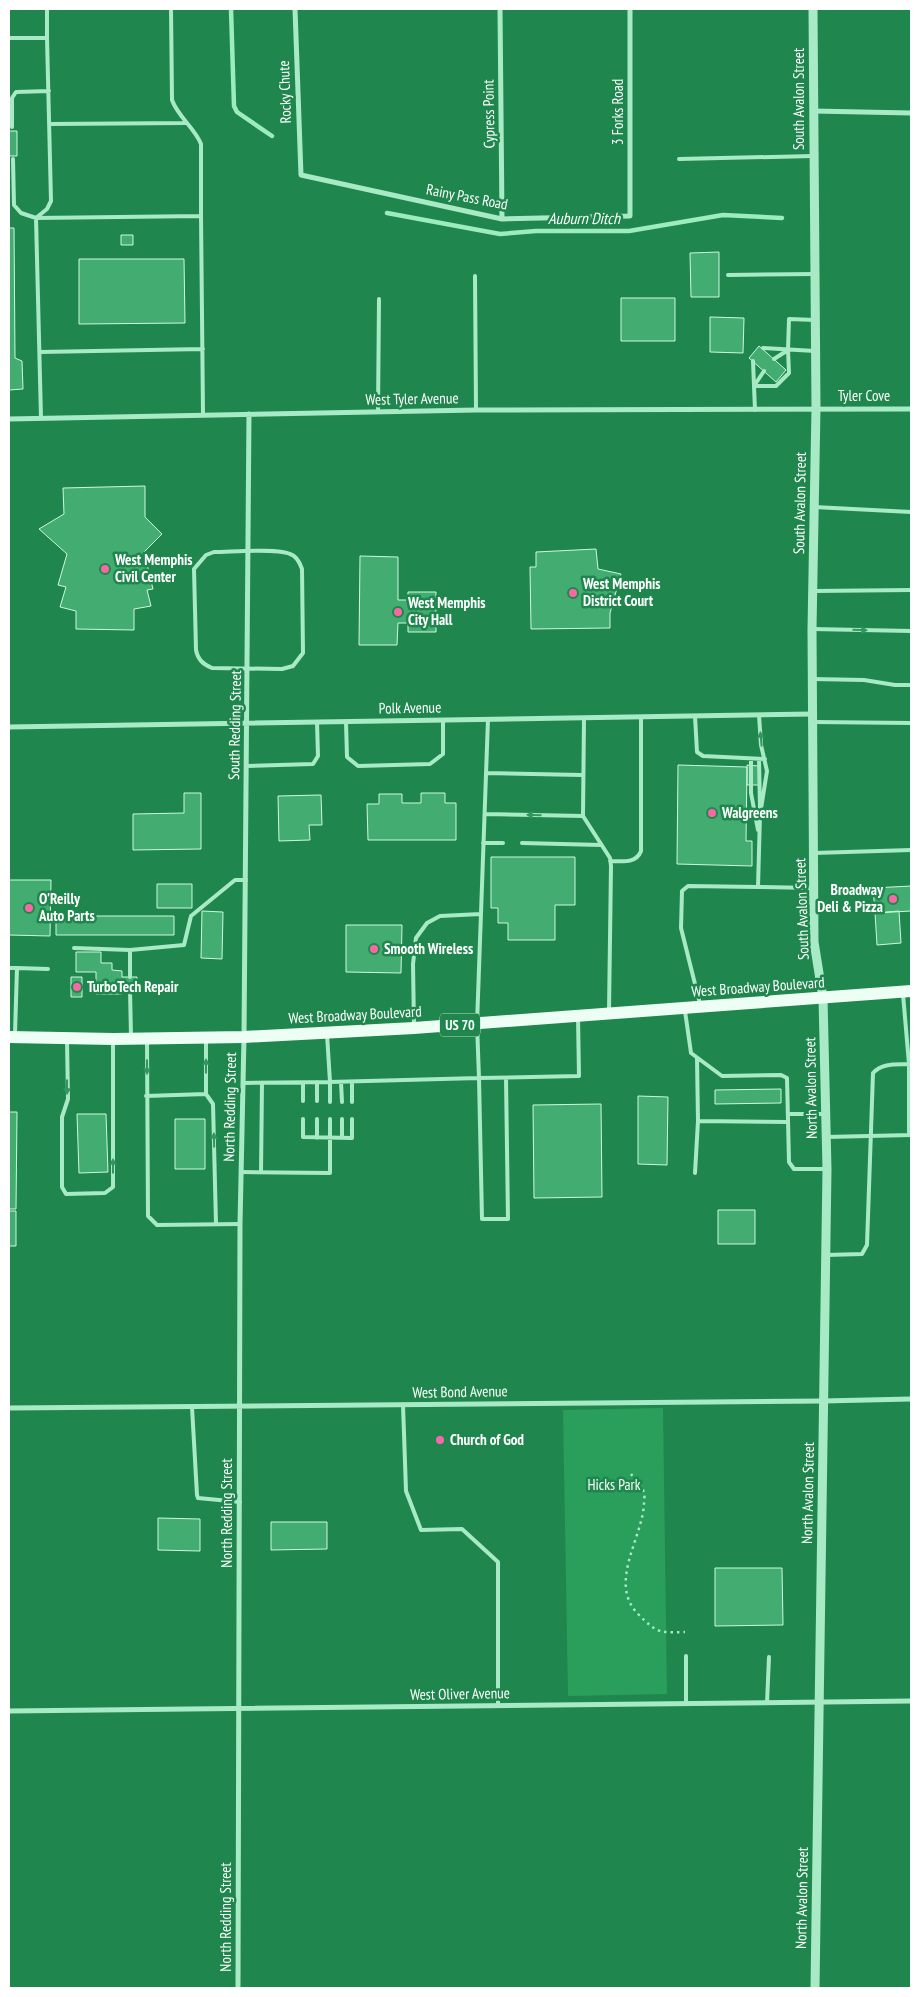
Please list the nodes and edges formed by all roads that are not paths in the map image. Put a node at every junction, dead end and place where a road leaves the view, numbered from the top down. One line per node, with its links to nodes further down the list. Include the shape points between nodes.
1 (47, 9): 8 (lane)
2 (171, 9): 12 (lane, via 172,100)
3 (295, 9): 18 (street, Rocky Chute)
4 (500, 9): 22 (street, Cypress Point)
5 (630, 9): 20 (street, 3 Forks Road)
6 (813, 9): 10 (street, South Avalon Street)
7 (9, 38): 8 (lane)
8 (47, 38): 9 (lane)
9 (49, 91): 13 (lane); 14 (lane, via 16,92 12,98)
10 (813, 111): 11 (street); 15 (street, South Avalon Street)
11 (911, 113)
12 (186, 123): 13 (lane); 19 (lane, via 201,144)
13 (50, 124): 21 (lane, via 50,201 47,209)
14 (12, 127)
15 (814, 156): 17 (lane); 23 (street, South Avalon Street)
16 (13, 159): 21 (lane, via 14,205 21,213)
17 (679, 159)
18 (301, 175): 22 (street, Rainy Pass Road)
19 (201, 216): 21 (lane); 29 (lane)
20 (630, 216): 22 (street, Rainy Pass Road)
21 (36, 218): 32 (lane)
22 (502, 219)
23 (815, 274): 24 (lane); 27 (street, South Avalon Street)
24 (728, 275)
25 (475, 276): 39 (lane)
26 (379, 298): 41 (lane)
27 (815, 320): 30 (lane, via 789,319); 31 (street, South Avalon Street)
28 (763, 348): 30 (lane)
29 (203, 349): 32 (lane); 42 (lane)
30 (788, 350): 31 (lane); 33 (lane); 36 (lane, via 789,372 776,386)
31 (815, 351): 37 (street, South Avalon Street)
32 (40, 352): 45 (lane)
33 (774, 359)
34 (753, 362): 36 (lane)
35 (764, 371): 36 (lane)
36 (754, 386): 40 (lane)
37 (816, 408): 38 (street, Tyler Cove); 40 (street, West Tyler Avenue); 46 (street, South Avalon Street)
38 (911, 408)
39 (476, 410): 40 (street, West Tyler Avenue); 41 (street, West Tyler Avenue)
40 (755, 410)
41 (378, 412): 43 (street, West Tyler Avenue)
42 (203, 414): 43 (street, West Tyler Avenue); 45 (street, West Tyler Avenue)
43 (249, 414): 48 (street, South Redding Street)
44 (9, 418): 45 (street, West Tyler Avenue)
45 (42, 418)
46 (814, 508): 47 (lane); 49 (street, South Avalon Street)
47 (911, 512)
48 (248, 552): 53 (street, South Redding Street); 53 (lane, via 214,552 206,555 194,569 198,659 212,668); 53 (lane, via 292,554 299,561 302,569 303,653 293,666)
49 (812, 590): 50 (lane); 51 (street, South Avalon Street)
50 (911, 590)
51 (812, 629): 52 (lane, one-way to 52); 54 (street, South Avalon Street)
52 (911, 630)
53 (248, 669): 66 (street, South Redding Street)
54 (812, 679): 55 (lane); 60 (street, South Avalon Street)
55 (911, 685)
56 (759, 715): 57 (street, Polk Avenue); 60 (street, Polk Avenue); 70 (lane, one-way to 56)
57 (695, 716): 58 (street, Polk Avenue); 68 (lane, via 697,752 703,756)
58 (641, 717): 59 (street, Polk Avenue); 84 (lane, via 641,851 632,860)
59 (584, 718): 61 (street, Polk Avenue); 73 (lane)
60 (812, 718): 65 (lane); 83 (street, South Avalon Street)
61 (488, 719): 62 (street, Polk Avenue); 72 (lane)
62 (443, 720): 64 (street, Polk Avenue); 64 (lane, via 443,754 430,764 358,766 348,757)
63 (317, 722): 64 (street, Polk Avenue); 66 (street, Polk Avenue); 71 (lane, via 318,756 313,764)
64 (346, 722)
65 (911, 723)
66 (247, 724): 67 (street, Polk Avenue); 71 (street, South Redding Street)
67 (9, 727)
68 (752, 759): 69 (lane); 77 (lane, via 751,793)
69 (759, 759): 70 (lane); 75 (lane)
70 (765, 759): 75 (lane)
71 (247, 766): 85 (street, South Redding Street)
72 (486, 773): 73 (lane); 74 (lane)
73 (582, 775): 76 (lane)
74 (484, 814): 76 (lane, one-way to 74); 78 (lane)
75 (760, 815): 77 (lane)
76 (583, 816): 81 (lane)
77 (759, 835): 86 (lane)
78 (484, 843): 79 (lane); 88 (lane)
79 (503, 843)
80 (522, 844): 81 (lane)
81 (601, 845): 84 (lane)
82 (911, 850): 83 (lane)
83 (814, 853): 87 (street, South Avalon Street)
84 (610, 861): 100 (lane)
85 (246, 880): 90 (lane, via 235,880 191,916 184,945); 106 (street, South Redding Street)
86 (758, 887): 87 (lane); 98 (lane, via 688,886 682,891 681,928)
87 (814, 888): 97 (street, South Avalon Street, via 814,942)
88 (481, 914): 102 (lane); 103 (lane, via 440,916 427,923 416,938)
89 (74, 948): 90 (lane)
90 (130, 950): 94 (lane)
91 (9, 968): 92 (lane)
92 (17, 968): 93 (lane); 105 (lane)
93 (48, 969)
94 (130, 977)
95 (130, 990): 108 (lane)
96 (907, 991): 97 (main road, West Broadway Boulevard / US 70); 113 (lane)
97 (822, 998): 98 (main road, West Broadway Boulevard / US 70); 131 (street, North Avalon Street)
98 (701, 1008): 99 (main road, West Broadway Boulevard / US 70)
99 (685, 1009): 100 (main road, West Broadway Boulevard / US 70); 112 (lane, via 691,1053)
100 (609, 1013): 101 (main road, West Broadway Boulevard / US 70)
101 (578, 1016): 102 (main road, West Broadway Boulevard / US 70); 115 (lane, via 579,1076)
102 (477, 1024): 103 (main road, West Broadway Boulevard / US 70); 114 (lane)
103 (414, 1028): 104 (main road, West Broadway Boulevard / US 70)
104 (327, 1032): 106 (main road, West Broadway Boulevard / US 70); 117 (lane)
105 (12, 1037): 107 (main road, West Broadway Boulevard / US 70)
106 (244, 1037): 110 (main road, West Broadway Boulevard / US 70); 120 (street, North Redding Street)
107 (67, 1038): 111 (main road, West Broadway Boulevard / US 70); 111 (lane, one-way to 111, via 68,1099 62,1117 62,1187 66,1194 105,1193 113,1187)
108 (131, 1038): 109 (main road, West Broadway Boulevard / US 70); 111 (main road, West Broadway Boulevard / US 70)
109 (147, 1038): 110 (main road, West Broadway Boulevard / US 70); 124 (lane, one-way to 124)
110 (206, 1038): 123 (lane, one-way to 110)
111 (113, 1039)
112 (697, 1058): 130 (lane, via 722,1076 781,1075 787,1078); 137 (lane)
113 (910, 1064): 139 (lane); 140 (lane, via 885,1065 873,1072)
114 (479, 1078): 115 (lane); 115 (lane, via 482,1219 508,1219); 119 (lane)
115 (506, 1078)
116 (317, 1082): 117 (lane); 122 (lane); 125 (lane)
117 (330, 1082): 118 (lane); 127 (lane)
118 (341, 1082): 119 (lane); 128 (lane)
119 (352, 1082): 129 (lane)
120 (243, 1083): 121 (lane); 146 (street, North Redding Street)
121 (262, 1083): 122 (lane); 147 (lane)
122 (303, 1083): 126 (lane)
123 (206, 1094): 124 (lane); 149 (lane, one-way to 123, via 214,1104)
124 (146, 1096): 149 (lane, via 148,1216 157,1225)
125 (317, 1101)
126 (303, 1102)
127 (330, 1102)
128 (342, 1102)
129 (352, 1102)
130 (788, 1114): 131 (lane); 138 (lane)
131 (826, 1114): 141 (street, North Avalon Street)
132 (303, 1119): 142 (lane, via 303,1138)
133 (317, 1119): 142 (lane)
134 (330, 1119): 143 (lane)
135 (342, 1119): 144 (lane)
136 (352, 1119): 144 (lane, via 352,1138)
137 (698, 1121): 138 (lane); 148 (lane)
138 (788, 1122): 145 (lane, via 789,1162 794,1169)
139 (910, 1135): 140 (lane)
140 (871, 1136): 141 (lane); 151 (lane, via 867,1245 862,1254)
141 (826, 1137): 145 (street, North Avalon Street)
142 (318, 1138): 143 (lane)
143 (330, 1138): 144 (lane); 147 (lane, via 330,1173)
144 (342, 1138)
145 (827, 1169): 151 (street, North Avalon Street)
146 (241, 1172): 147 (lane); 150 (street, North Redding Street)
147 (261, 1172)
148 (695, 1173)
149 (216, 1224): 150 (lane)
150 (240, 1224): 156 (street, North Redding Street)
151 (825, 1255): 153 (street, North Avalon Street)
152 (911, 1399): 153 (street, West Bond Avenue)
153 (823, 1401): 154 (street, West Bond Avenue); 162 (street, North Avalon Street)
154 (403, 1405): 156 (street, West Bond Avenue); 165 (lane, via 406,1491 421,1530 462,1529 498,1562)
155 (192, 1407): 156 (street, West Bond Avenue); 157 (street, West Bond Avenue); 158 (lane, via 198,1498)
156 (240, 1407): 158 (street, North Redding Street)
157 (9, 1408)
158 (240, 1502): 166 (street, North Redding Street)
159 (686, 1656): 164 (lane)
160 (769, 1657): 163 (lane)
161 (911, 1701): 162 (street, West Oliver Avenue)
162 (818, 1702): 163 (street, West Oliver Avenue); 169 (street, North Avalon Street)
163 (766, 1703): 164 (street, West Oliver Avenue)
164 (686, 1704): 165 (street, West Oliver Avenue)
165 (498, 1706): 166 (street, West Oliver Avenue)
166 (240, 1708): 167 (street, West Oliver Avenue); 168 (street, North Redding Street)
167 (9, 1711)
168 (238, 1988)
169 (815, 1988)

